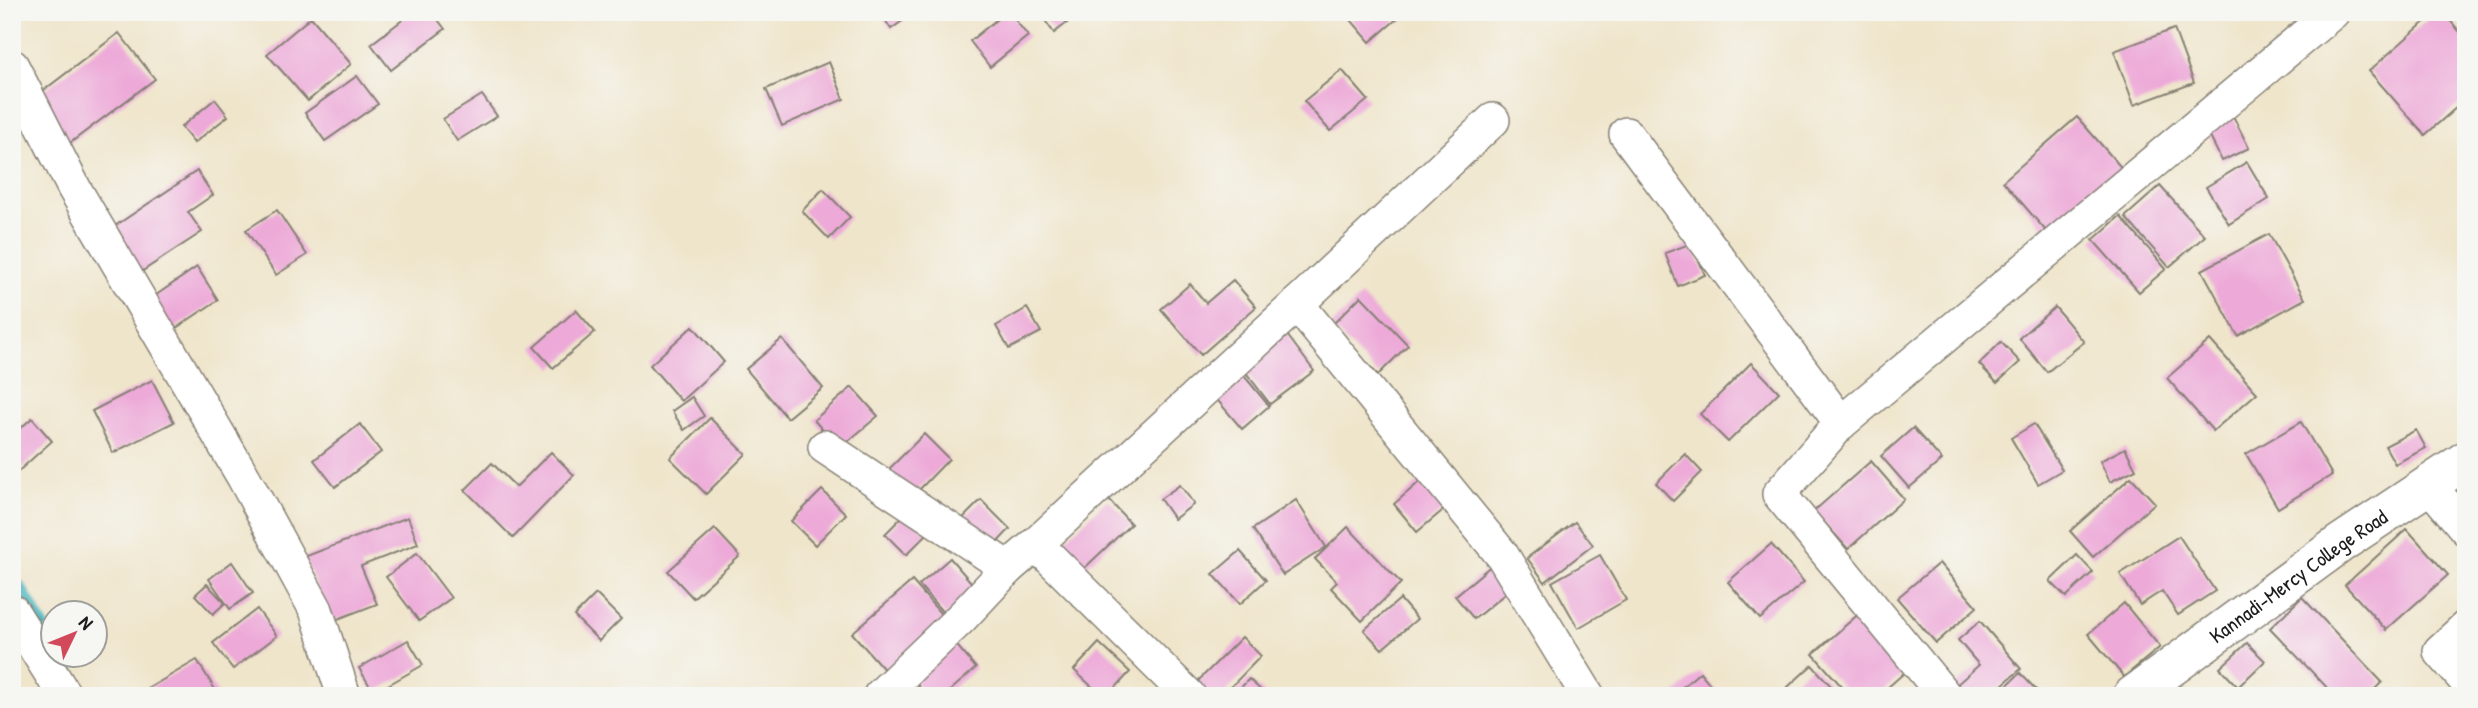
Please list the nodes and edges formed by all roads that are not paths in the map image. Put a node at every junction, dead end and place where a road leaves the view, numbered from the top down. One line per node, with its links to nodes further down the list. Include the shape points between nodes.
1 (2333, 12): 6 (street)
2 (12, 66): 17 (street, via 74,188 316,610)
3 (1493, 120): 5 (street)
4 (1626, 134): 6 (street)
5 (1297, 304): 11 (street); 20 (street, via 1503,555)
6 (1841, 423): 21 (street, via 1779,494)
7 (825, 447): 12 (street)
8 (2466, 460): 9 (main road, Kannadi-Mercy College Road)
9 (2430, 485): 10 (street); 22 (main road, Kannadi-Mercy College Road, via 2341,543)
10 (2466, 529)
11 (1036, 544): 12 (street); 19 (street)
12 (1008, 568): 18 (street)
13 (12, 611): 16 (street)
14 (2466, 627): 15 (street, via 2440,651)
15 (2466, 681)
16 (65, 696)
17 (344, 696)
18 (880, 696)
19 (1189, 696)
20 (1588, 696)
21 (1945, 696)
22 (2132, 696)

